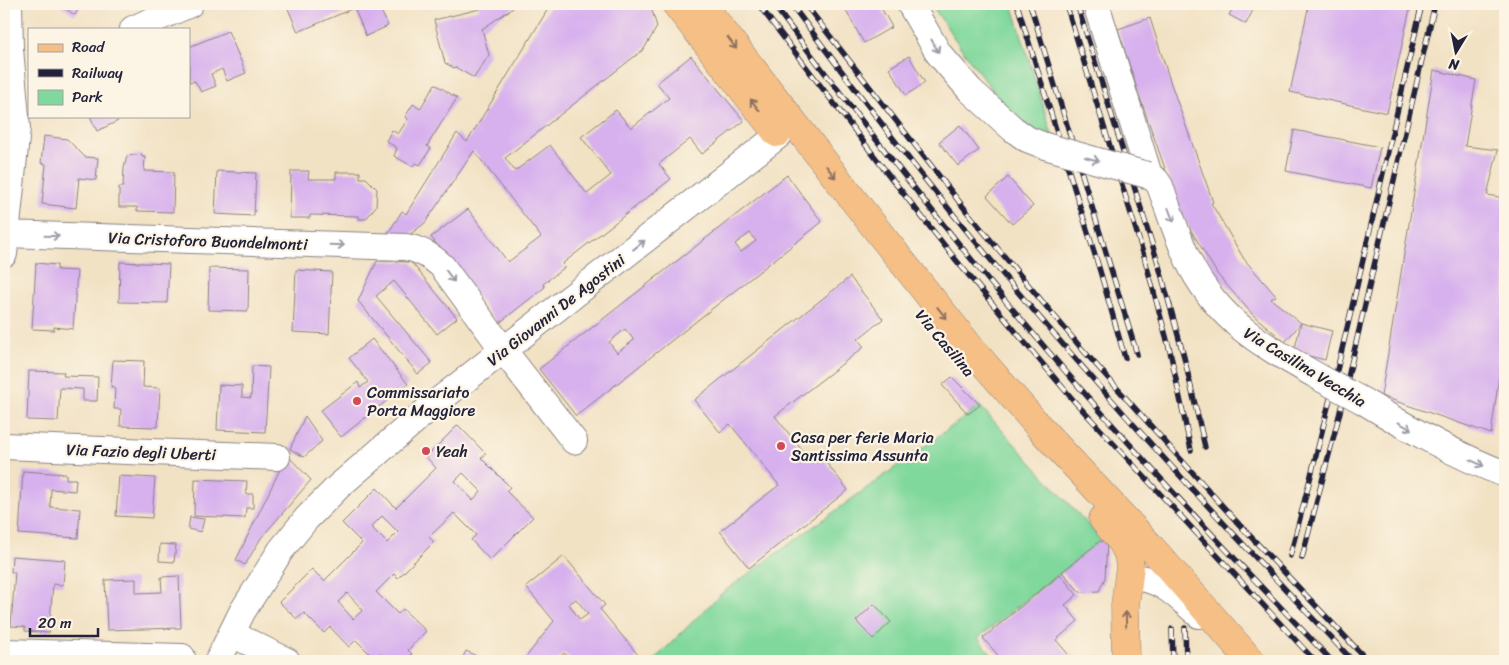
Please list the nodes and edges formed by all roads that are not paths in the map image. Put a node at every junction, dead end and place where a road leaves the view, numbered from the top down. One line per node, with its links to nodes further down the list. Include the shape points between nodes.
1 (9, 4): 8 (street)
2 (190, 4): 7 (street)
3 (676, 4): 9 (main road, Via Casilina, one-way to 3)
4 (702, 4): 20 (main road, Via Casilina, one-way to 20, via 872,225 983,362)
5 (910, 4): 10 (street, one-way to 10, bridge, via 939,54 970,90 1013,129 1045,146)
6 (1096, 4): 10 (street, Via Casilina Vecchia)
7 (135, 28)
8 (12, 81): 11 (street, via 17,128)
9 (779, 135): 12 (street, Via Giovanni De Agostini, one-way to 9); 17 (main road, Via Casilina, via 933,330 995,403 1120,538 1128,554)
10 (1148, 175): 16 (street, Via Casilina Vecchia, one-way to 16, bridge, via 1160,186 1191,267 1208,292 1246,333 1428,438)
11 (4, 241): 12 (street, Via Cristoforo Buondelmonti, one-way to 12, via 412,248 424,252 442,266)
12 (504, 351): 13 (street); 18 (street, Via Giovanni De Agostini, via 433,406 339,486 307,518 255,589)
13 (574, 441)
14 (4, 446): 15 (street, Via Fazio degli Uberti)
15 (278, 457)
16 (1505, 474)
17 (1129, 578): 20 (street, Via Casilina, via 1148,579 1165,586); 24 (main road, one-way to 17, via 1125,606)
18 (232, 634): 22 (street, Via Giovanni De Agostini); 23 (street)
19 (4, 652): 21 (street)
20 (1243, 653)
21 (182, 657)
22 (218, 661)
23 (287, 661)
24 (1126, 661)

